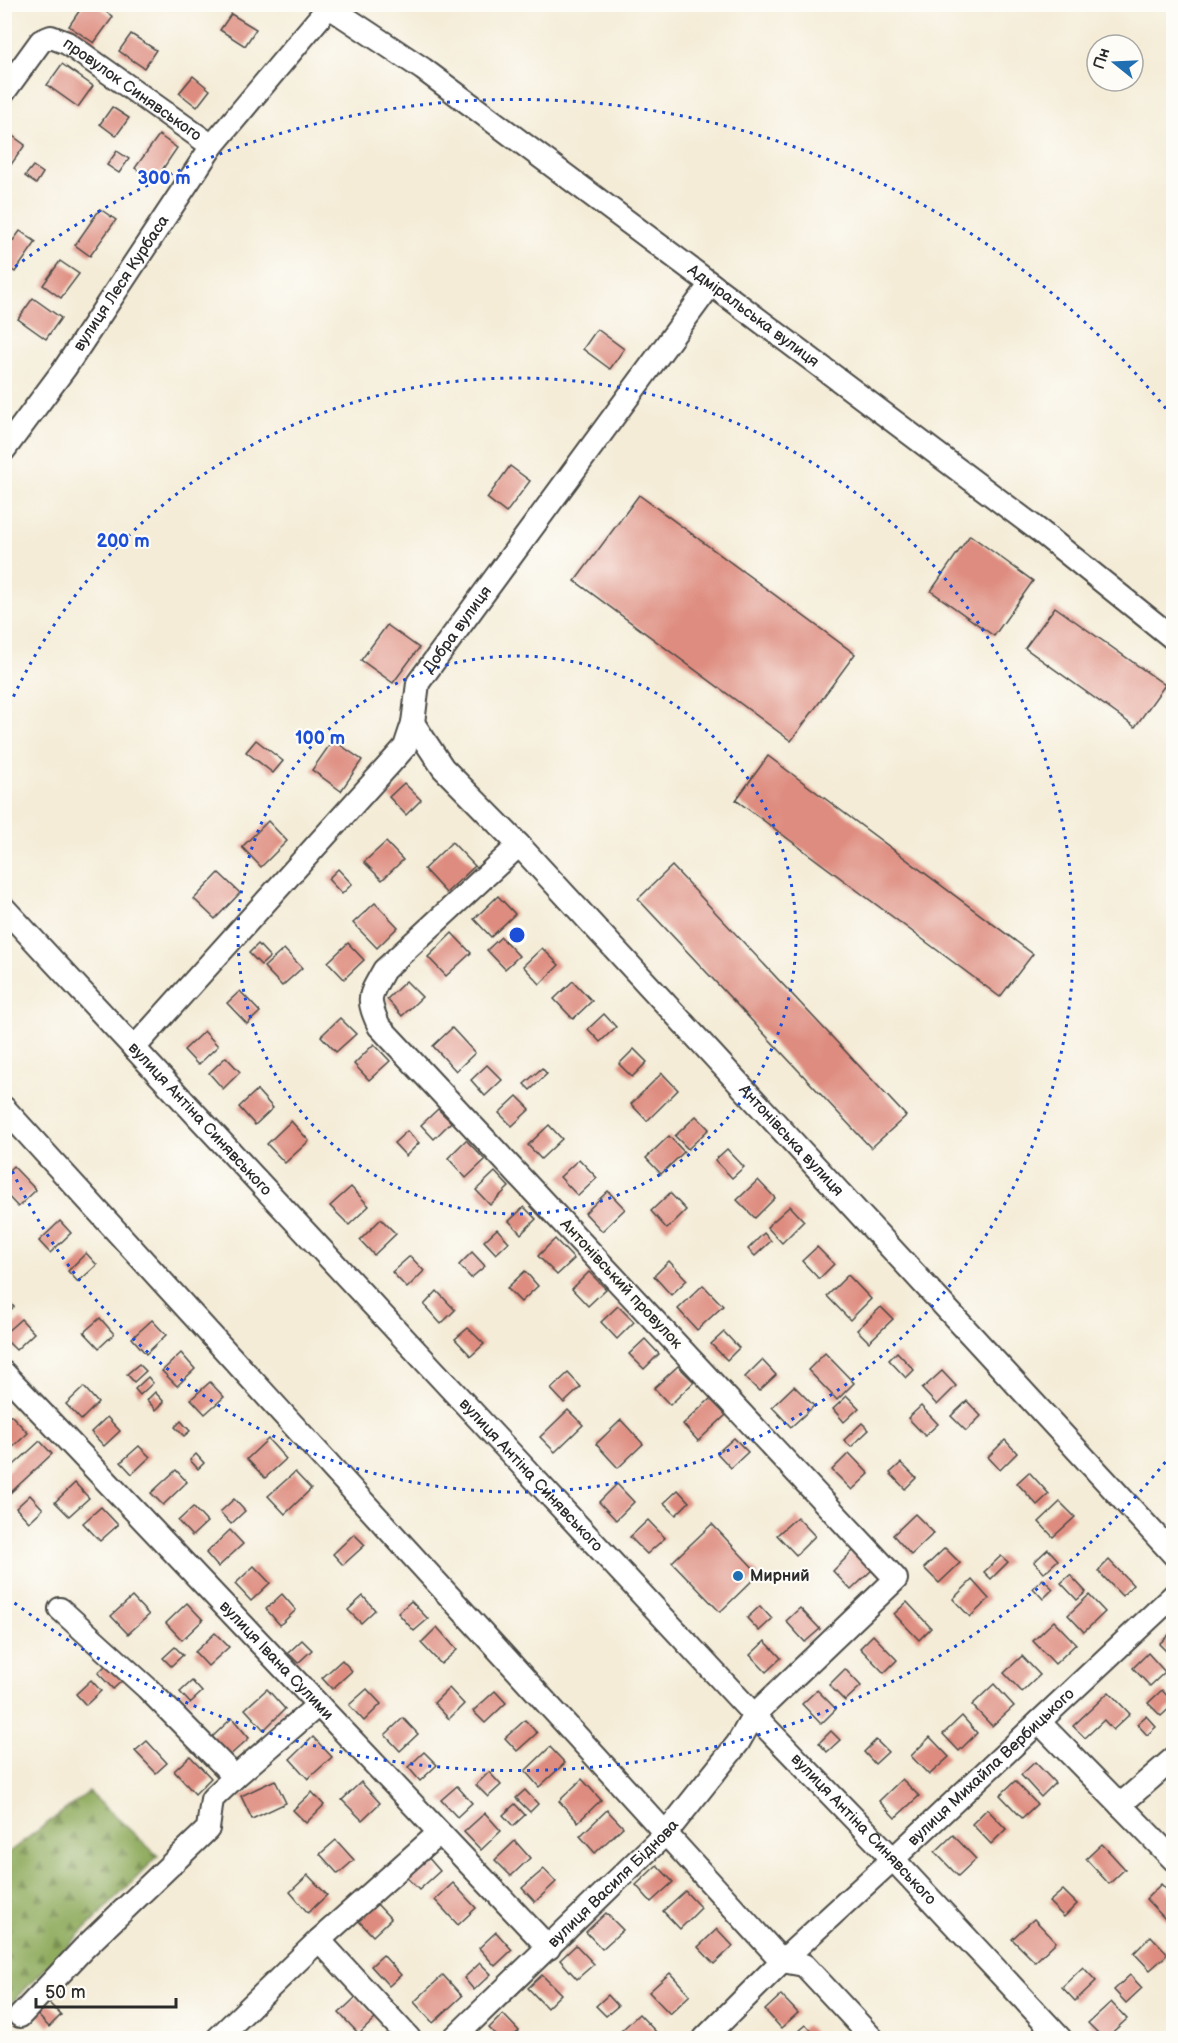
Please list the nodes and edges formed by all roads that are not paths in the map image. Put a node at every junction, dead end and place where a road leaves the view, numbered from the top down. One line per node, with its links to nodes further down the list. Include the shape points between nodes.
1 (328, 6): 3 (street, вулиця Леся Курбаса); 4 (street, Адміральська вулиця, via 423,69)
2 (4, 92): 3 (street, провулок Синявського, via 41,41 51,37 67,43)
3 (212, 146): 5 (street, вулиця Леся Курбаса, via 65,368)
4 (711, 284): 6 (street, Адміральська вулиця, via 1041,532); 7 (street, Добра вулиця, via 418,683)
5 (4, 450)
6 (1173, 639)
7 (413, 723): 8 (street, Антонівська вулиця, via 443,768); 10 (street, Добра вулиця, via 405,747)
8 (519, 845): 13 (street, Антонівська вулиця); 17 (street, Антонівський провулок, via 384,970 369,996 371,1008 379,1026 896,1579)
9 (4, 908): 10 (street, вулиця Антіна Синявського)
10 (134, 1048): 17 (street, вулиця Антіна Синявського)
11 (4, 1108): 22 (street)
12 (4, 1373): 16 (street, вулиця Івана Сулими)
13 (1173, 1555)
14 (1173, 1595): 18 (street, вулиця Михайла Вербицького)
15 (60, 1609): 20 (street)
16 (318, 1705): 20 (street); 23 (street, вулиця Івана Сулими)
17 (754, 1715): 22 (street, вулиця Василя Біднова, via 738,1743); 24 (street, вулиця Антіна Синявського)
18 (1039, 1722): 21 (street); 24 (street, вулиця Михайла Вербицького)
19 (1173, 1758): 21 (street)
20 (235, 1776): 29 (street, via 212,1799 208,1829 83,1949)
21 (1120, 1805): 25 (street)
22 (667, 1832): 27 (street, вулиця Василя Біднова); 28 (street)
23 (439, 1833): 26 (street); 27 (street, вулиця Івана Сулими)
24 (893, 1859): 28 (street, вулиця Михайла Вербицького); 35 (street, вулиця Антіна Синявського)
25 (1173, 1860)
26 (320, 1940): 30 (street); 31 (street)
27 (549, 1948): 32 (street, вулиця Василя Біднова)
28 (782, 1961): 33 (street, вулиця Михайла Вербицького); 34 (street, via 804,1965)
29 (20, 2016)
30 (218, 2038)
31 (409, 2038)
32 (454, 2038)
33 (705, 2038)
34 (872, 2038)
35 (1060, 2038)

